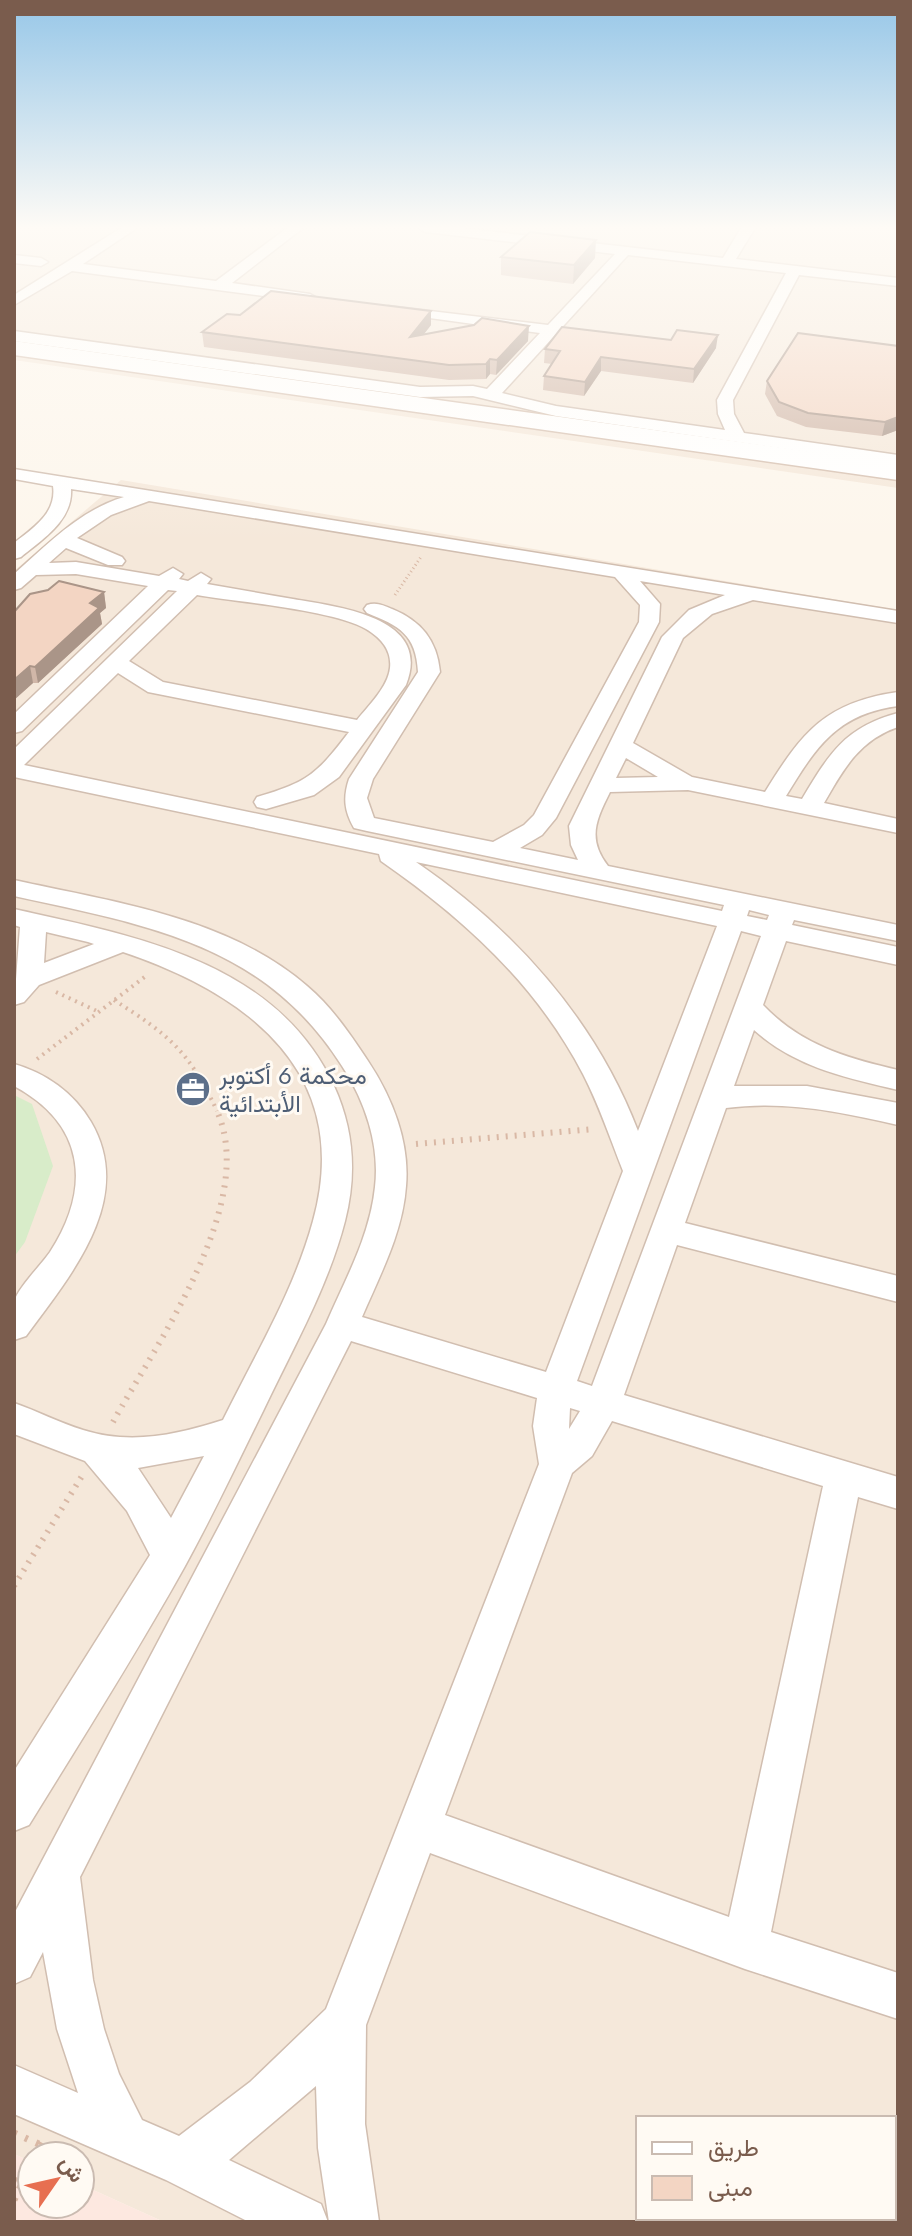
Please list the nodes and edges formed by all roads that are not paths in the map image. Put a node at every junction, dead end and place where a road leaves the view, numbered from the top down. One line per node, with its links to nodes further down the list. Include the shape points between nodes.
1 (550, 332): 5 (street)
2 (761, 332): 6 (street, via 725,400)
3 (14, 336): 5 (street, via 420,392)
4 (14, 348): 9 (street)
5 (491, 395): 6 (street, via 556,411)
6 (737, 437): 8 (street)
7 (14, 456): 22 (street)
8 (898, 460)
9 (898, 472)
10 (14, 474): 11 (street)
11 (61, 481): 12 (street); 13 (street, via 63,506)
12 (151, 496): 14 (street, via 99,511); 18 (street)
13 (53, 520): 14 (street, via 74,515); 16 (street)
14 (81, 523): 15 (street)
15 (64, 540): 17 (street); 19 (street)
16 (14, 553)
17 (32, 569): 19 (street, via 76,568); 20 (street)
18 (622, 573): 21 (street); 39 (street, via 646,595 652,613)
19 (183, 580): 24 (street); 29 (street); 30 (street, via 346,614 390,637 400,653 401,670); 34 (street, via 348,601 383,612 421,637 429,652 429,672)
20 (14, 584)
21 (755, 594): 23 (street); 31 (street, via 706,608 681,626)
22 (898, 597)
23 (898, 617)
24 (115, 662): 25 (street); 26 (street)
25 (156, 687): 26 (street); 30 (street)
26 (81, 696): 32 (street)
27 (898, 699): 37 (street, via 853,709 824,724)
28 (898, 720): 40 (street, via 854,738)
29 (14, 726)
30 (362, 728): 33 (street)
31 (620, 745): 35 (street); 36 (street)
32 (16, 759): 38 (street); 43 (street)
33 (331, 772): 34 (street, via 340,783); 38 (street, via 306,790)
34 (361, 779): 43 (street, via 355,798)
35 (688, 783): 36 (street); 37 (street)
36 (601, 785): 41 (street)
37 (772, 800): 40 (street)
38 (266, 802): 43 (street)
39 (551, 806): 41 (street); 44 (street, via 533,830)
40 (809, 808): 42 (street)
41 (587, 812): 45 (street, via 581,841)
42 (898, 826)
43 (369, 835): 44 (street); 47 (street); 59 (street, via 476,918 521,961 595,1065)
44 (499, 849): 45 (street)
45 (599, 871): 47 (street)
46 (14, 888): 62 (street, via 133,914 196,933 257,961 308,999 346,1043 374,1097 391,1146 389,1199)
47 (736, 911): 49 (street); 59 (street)
48 (24, 919): 51 (street); 53 (street)
49 (780, 920): 50 (street); 52 (street); 54 (street)
50 (898, 933)
51 (120, 944): 53 (street); 67 (street, via 170,958 223,983 268,1016 304,1056 328,1104 339,1157 326,1234)
52 (898, 956)
53 (22, 988)
54 (749, 1007): 56 (street, via 766,1028 822,1062); 57 (street)
55 (15, 1074): 63 (street, via 49,1093 74,1117 89,1147 94,1182 85,1213 56,1270)
56 (898, 1080)
57 (715, 1099): 58 (street, via 783,1092); 60 (street)
58 (898, 1114)
59 (638, 1170): 64 (street)
60 (666, 1230): 61 (street); 65 (street)
61 (898, 1289)
62 (342, 1325): 64 (street); 75 (street)
63 (14, 1326)
64 (557, 1389): 65 (street); 69 (street, via 549,1413)
65 (603, 1404): 69 (street, via 579,1445); 70 (street)
66 (14, 1418): 68 (street)
67 (235, 1431): 68 (street, via 167,1450); 72 (street)
68 (97, 1450): 72 (street, via 142,1497)
69 (557, 1464): 74 (street)
70 (844, 1476): 71 (street); 76 (street)
71 (898, 1493)
72 (170, 1557): 73 (street)
73 (14, 1810)
74 (418, 1827): 76 (street); 79 (street)
75 (59, 1878): 77 (street); 81 (street, via 75,2009 95,2076)
76 (745, 1946): 78 (street)
77 (14, 1961)
78 (898, 1996)
79 (343, 2025): 82 (street, via 242,2123); 84 (street, via 337,2097 342,2173)
80 (14, 2089): 81 (street)
81 (125, 2138): 82 (street)
82 (183, 2163): 83 (street)
83 (303, 2222)
84 (354, 2222)

